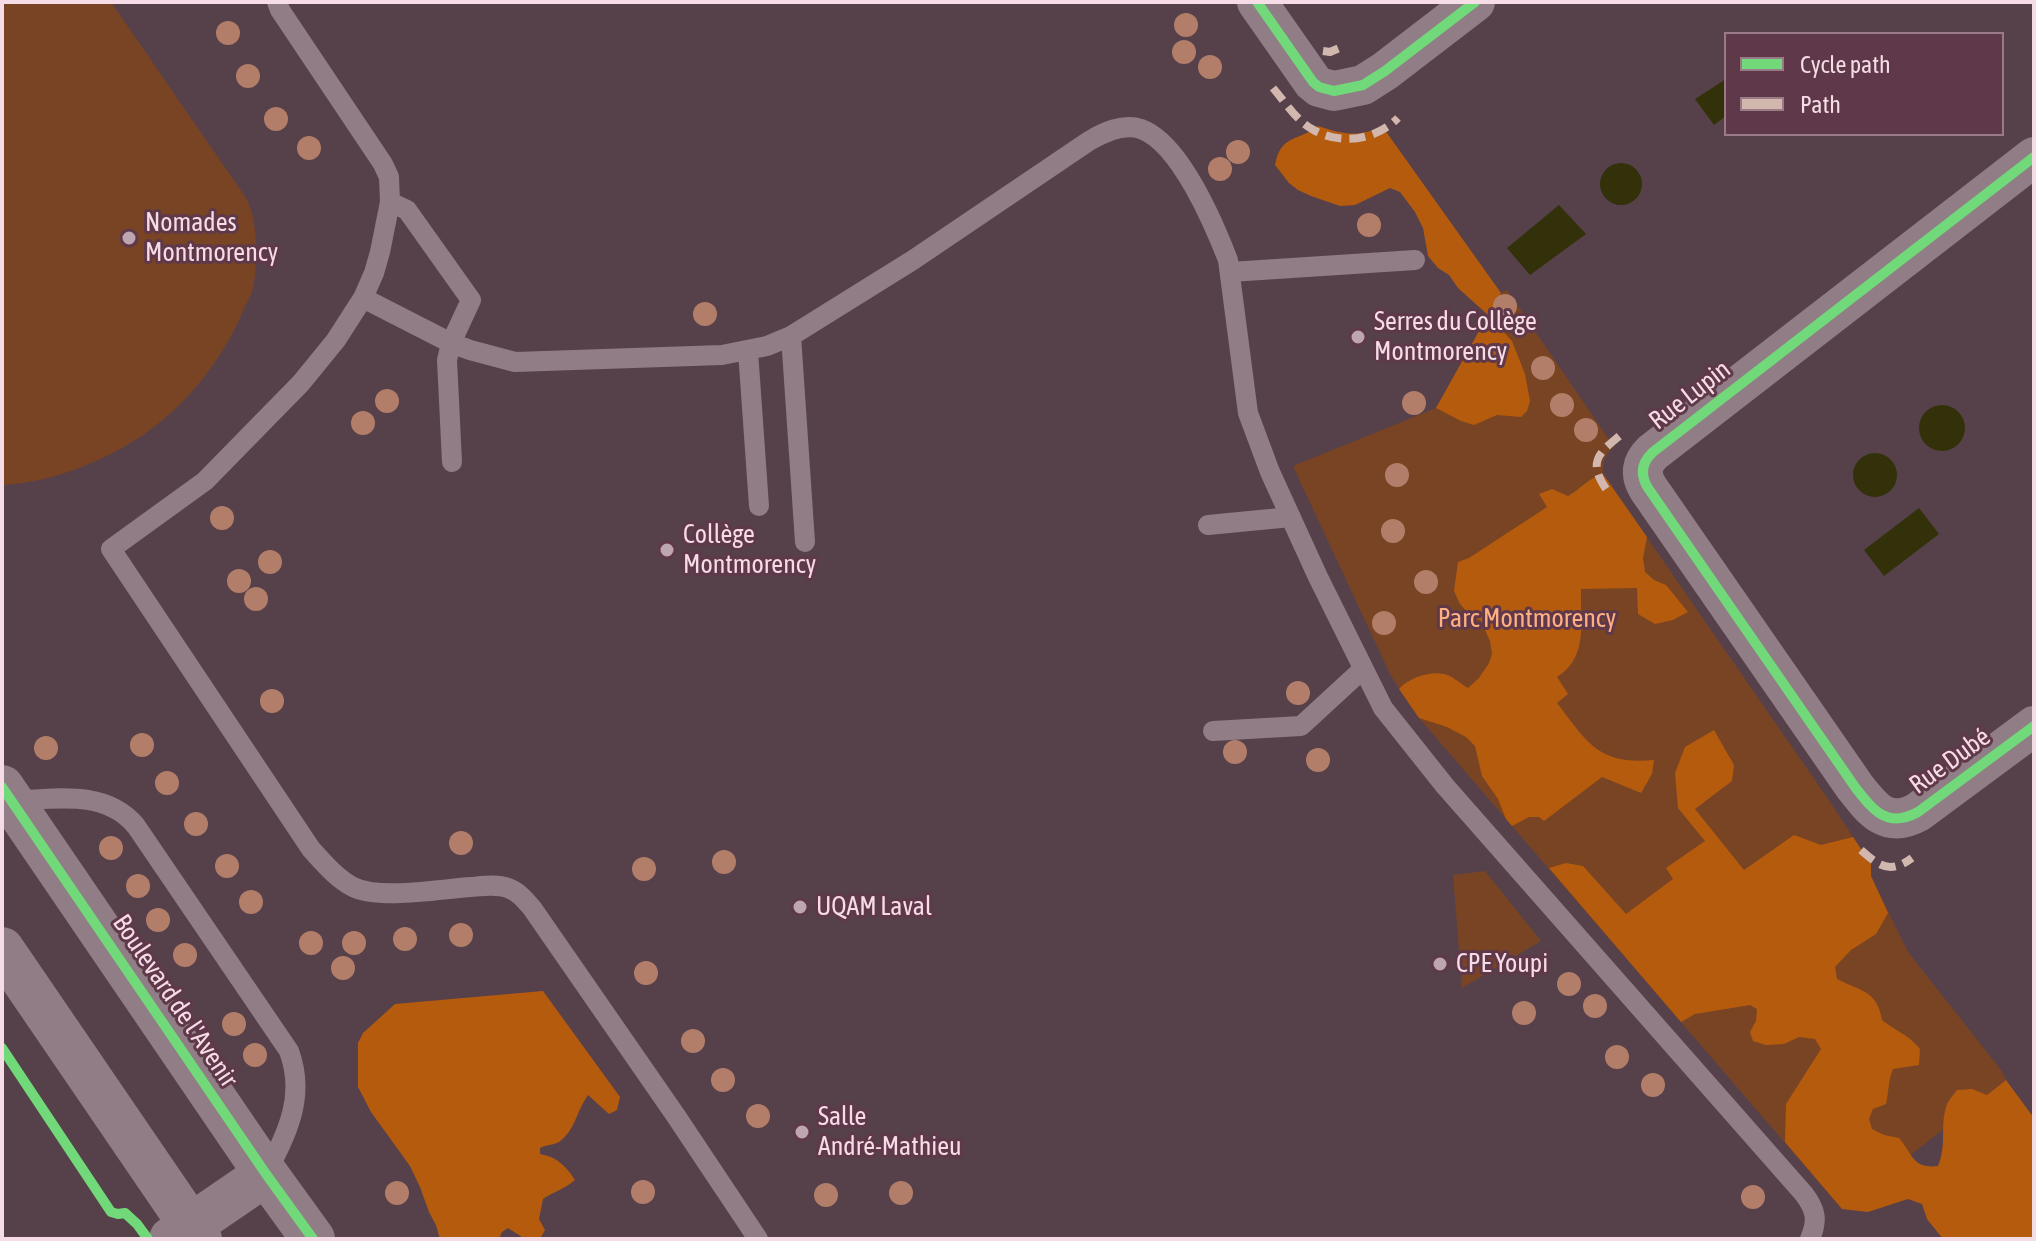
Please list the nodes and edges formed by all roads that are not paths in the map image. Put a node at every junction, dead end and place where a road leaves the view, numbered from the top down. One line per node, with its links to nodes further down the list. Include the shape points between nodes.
1 (277, 2): 5 (lane, via 383,164)
2 (1257, 2): 3 (street, via 1313,82 1341,91 1378,77)
3 (1475, 2)
4 (2034, 157): 21 (street, Rue Lupin, via 1653,452 1643,466 1645,483 1656,500 1855,787)
5 (390, 202): 8 (lane); 10 (lane, via 407,210 471,300)
6 (1415, 260): 7 (lane)
7 (1230, 272): 9 (lane, via 1208,212 1179,162 1140,128 1120,128 1089,141); 14 (lane, via 1248,413)
8 (363, 298): 10 (lane); 26 (lane, via 318,364 205,481 111,549 311,849 338,876 368,892 488,885 519,893)
9 (791, 336): 11 (lane); 16 (lane)
10 (451, 343): 11 (lane, via 495,358 536,363); 12 (lane, via 447,377)
11 (748, 351): 13 (lane)
12 (452, 462)
13 (759, 506)
14 (1291, 517): 15 (lane); 17 (lane)
15 (1208, 525)
16 (805, 542)
17 (1363, 669): 19 (lane, via 1301,726); 27 (lane, via 1383,708 1445,786 1804,1194 1816,1215)
18 (2034, 726): 21 (street, Rue Dubé, via 1918,812)
19 (1213, 731)
20 (7, 794): 23 (street, Boulevard de l'Avenir); 23 (lane, via 80,798 129,816 262,1009 289,1051 296,1089 286,1134)
21 (1887, 818)
22 (2, 949): 24 (street)
23 (266, 1174): 24 (street); 25 (street, Boulevard de l'Avenir)
24 (187, 1234)
25 (313, 1239)
26 (758, 1239)
27 (1810, 1239)

